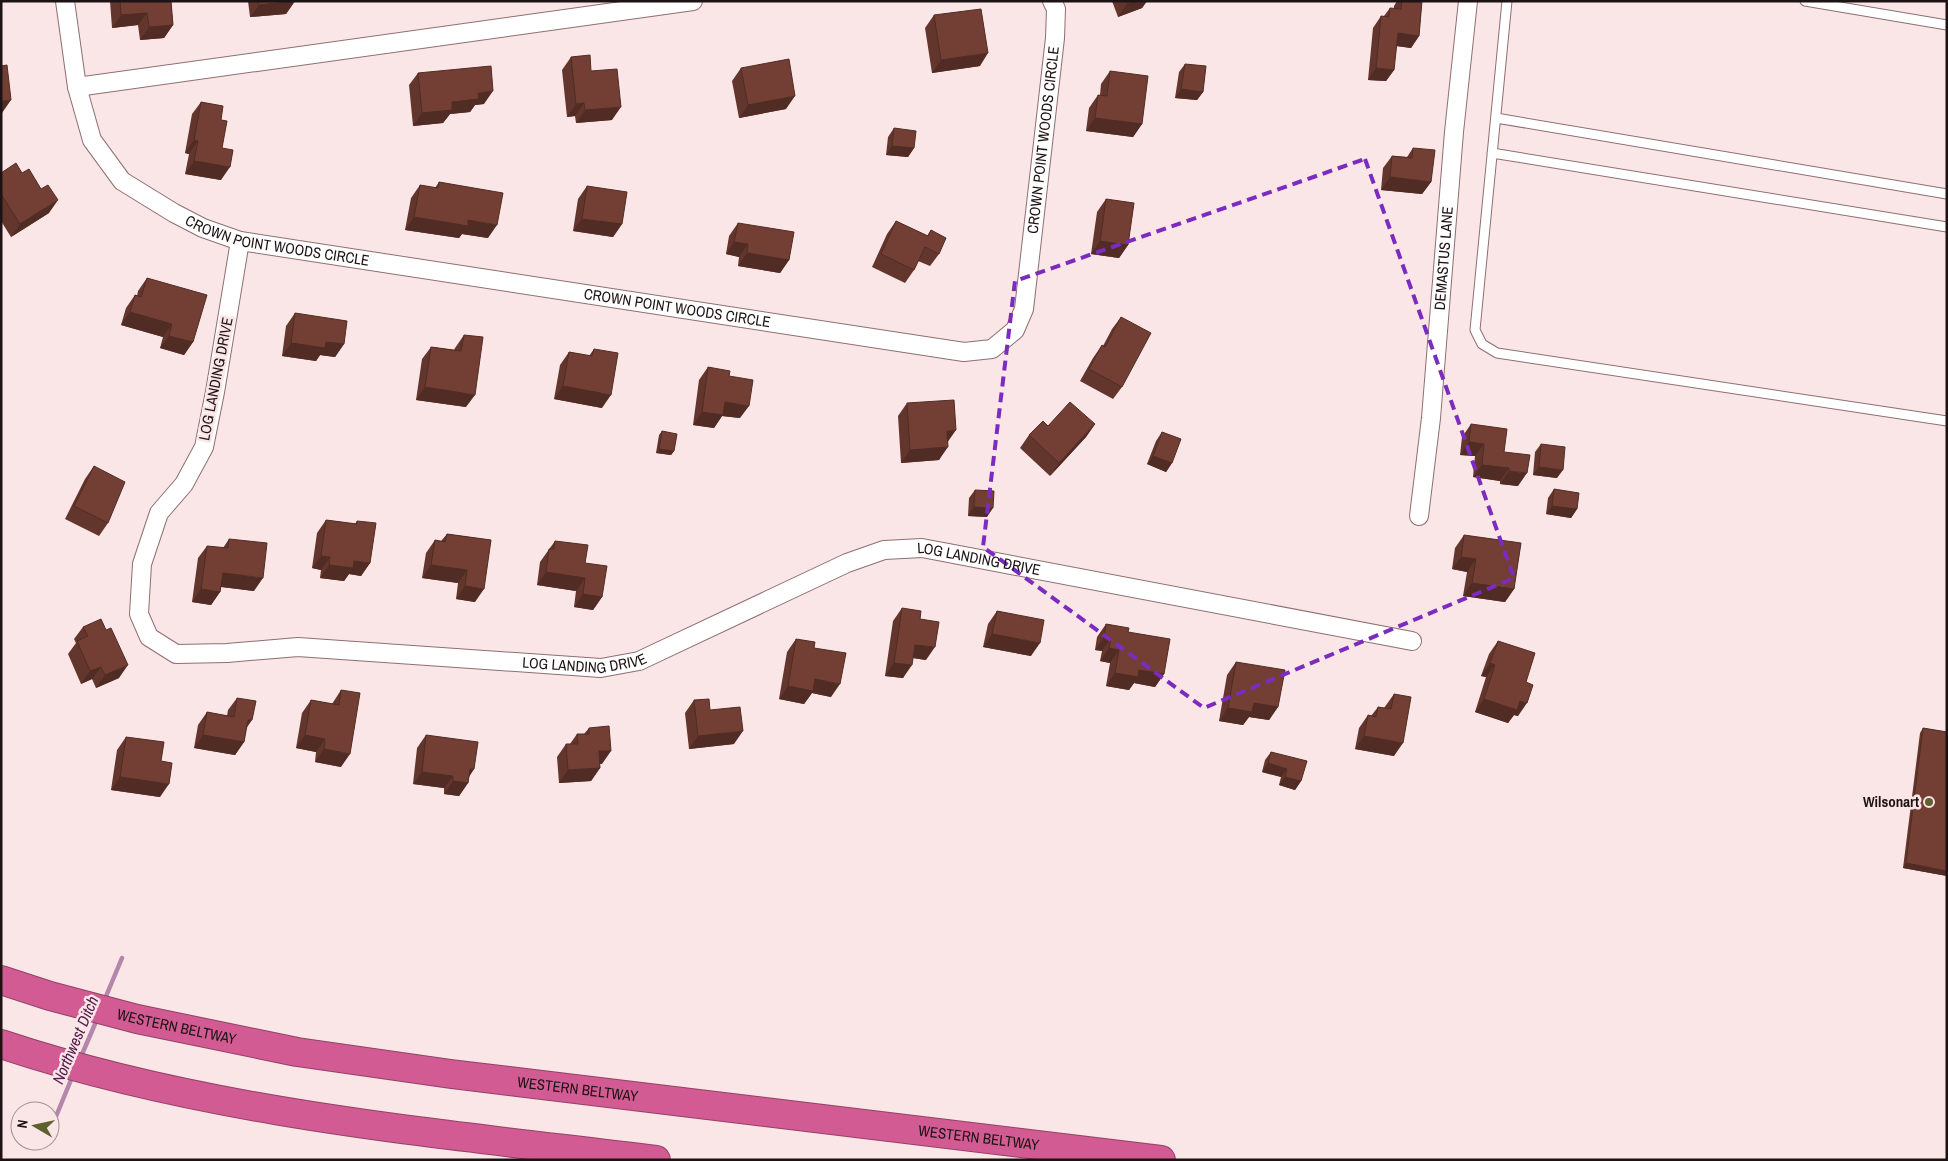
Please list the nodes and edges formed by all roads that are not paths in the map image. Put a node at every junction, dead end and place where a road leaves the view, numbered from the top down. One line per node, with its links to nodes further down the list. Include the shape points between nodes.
1 (65, 1): 8 (street, CROWN POINT WOODS CIRCLE)
2 (693, 1): 8 (street)
3 (1052, 1): 13 (street, CROWN POINT WOODS CIRCLE, via 1056,8 1055,38 1024,309 1015,330 992,349 964,352)
4 (1468, 1): 15 (street, DEMASTUS LANE, via 1431,418)
5 (1507, 1): 9 (lane)
6 (1805, 1): 7 (lane)
7 (1947, 25)
8 (77, 87): 13 (street, CROWN POINT WOODS CIRCLE, via 92,140 122,181 203,228)
9 (1496, 118): 10 (lane); 11 (lane)
10 (1492, 153): 12 (lane); 14 (lane, via 1475,330 1482,344 1497,353)
11 (1947, 194)
12 (1947, 228)
13 (240, 241): 16 (street, LOG LANDING DRIVE, via 204,446 184,484 159,513 142,564 139,614 148,636 176,654 298,647 601,668 639,661 847,564 884,550 922,548)
14 (1947, 421)
15 (1419, 516)
16 (1412, 641)
17 (1, 980): 20 (highway, WESTERN BELTWAY, via 137,1019 297,1052)
18 (13, 1048): 19 (highway, via 116,1078 192,1095 308,1115)
19 (656, 1160)
20 (1161, 1160)

